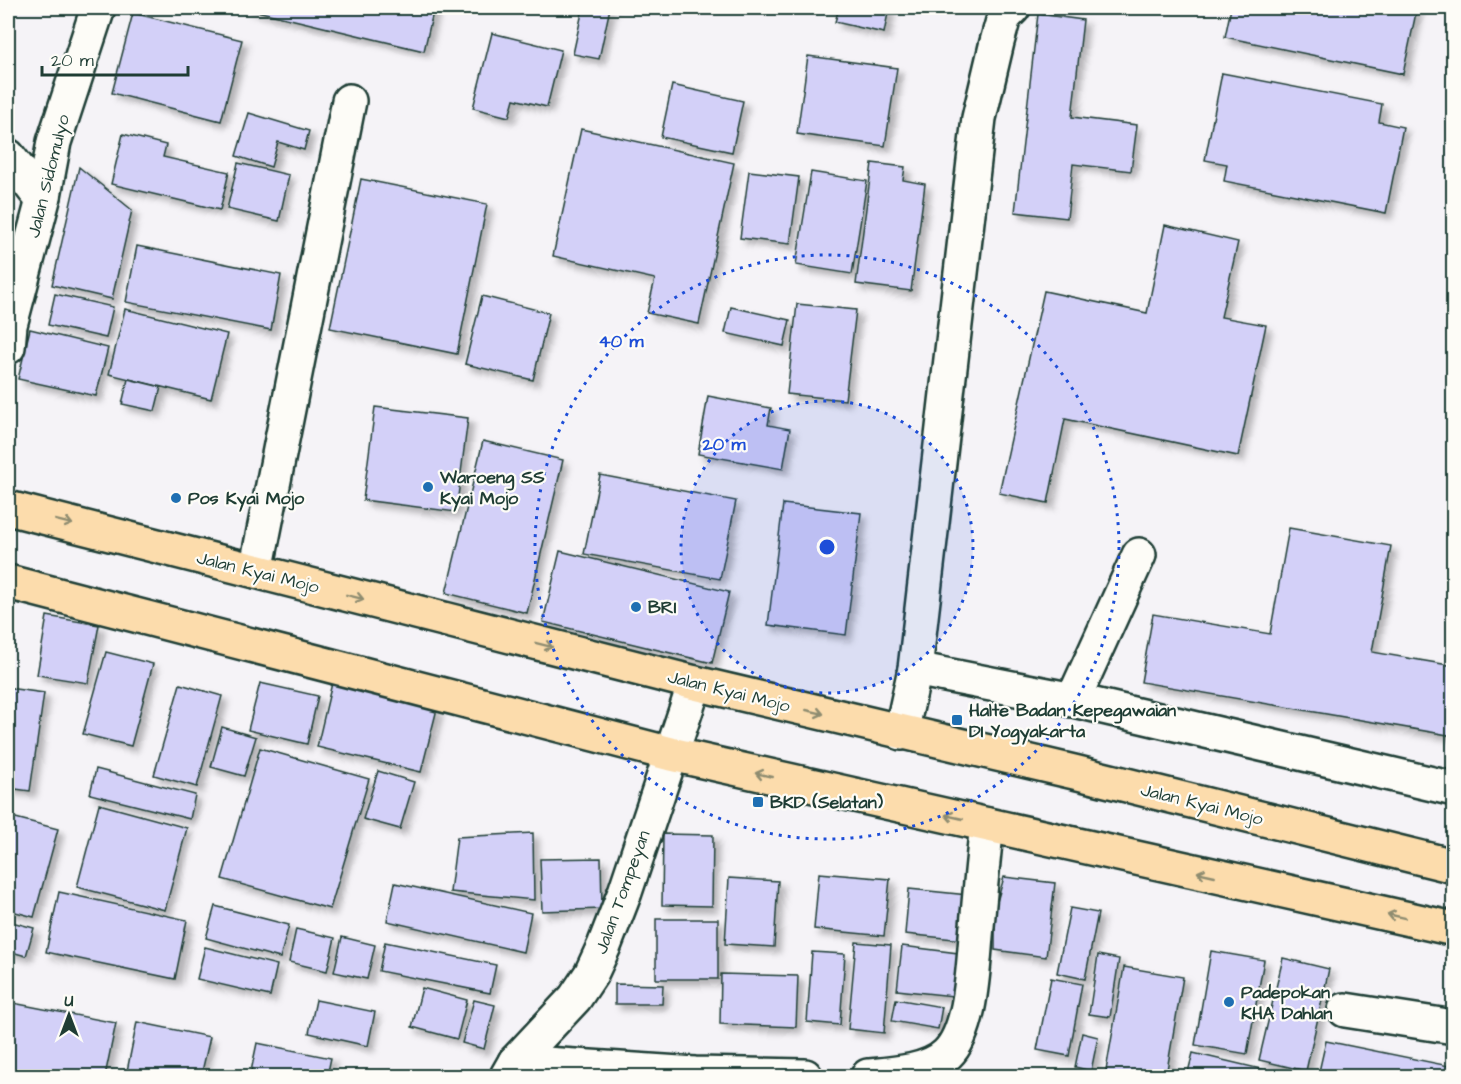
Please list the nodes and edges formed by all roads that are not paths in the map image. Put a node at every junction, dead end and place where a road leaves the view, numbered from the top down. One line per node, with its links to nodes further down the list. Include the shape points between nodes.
1 (98, 8): 5 (street, Jalan Sidomulyo, via 54,142)
2 (1013, 8): 11 (street, via 1004,17 979,118)
3 (349, 101): 9 (street)
4 (8, 156): 5 (street, via 37,193)
5 (44, 196): 6 (street, Jalan Sidomulyo)
6 (8, 346)
7 (8, 508): 9 (main road, Jalan Kyai Mojo, one-way to 9)
8 (1139, 555): 13 (street)
9 (256, 571): 12 (main road, Jalan Kyai Mojo, one-way to 12)
10 (8, 582): 15 (main road)
11 (915, 669): 13 (street); 14 (street)
12 (695, 683): 14 (main road, Jalan Kyai Mojo, one-way to 14); 15 (street, Jalan Tompeyan)
13 (1073, 700): 16 (street)
14 (901, 733): 18 (main road, Jalan Kyai Mojo)
15 (671, 754): 17 (main road, one-way to 15); 22 (street, Jalan Tompeyan, via 625,891 591,974 575,998)
16 (1454, 789)
17 (987, 825): 19 (main road, one-way to 17); 24 (street, via 970,1000 963,1029 946,1055 930,1065)
18 (1454, 866)
19 (1454, 929)
20 (1345, 1010): 21 (street)
21 (1454, 1027)
22 (511, 1069): 23 (street)
23 (805, 1077)
24 (868, 1077)

